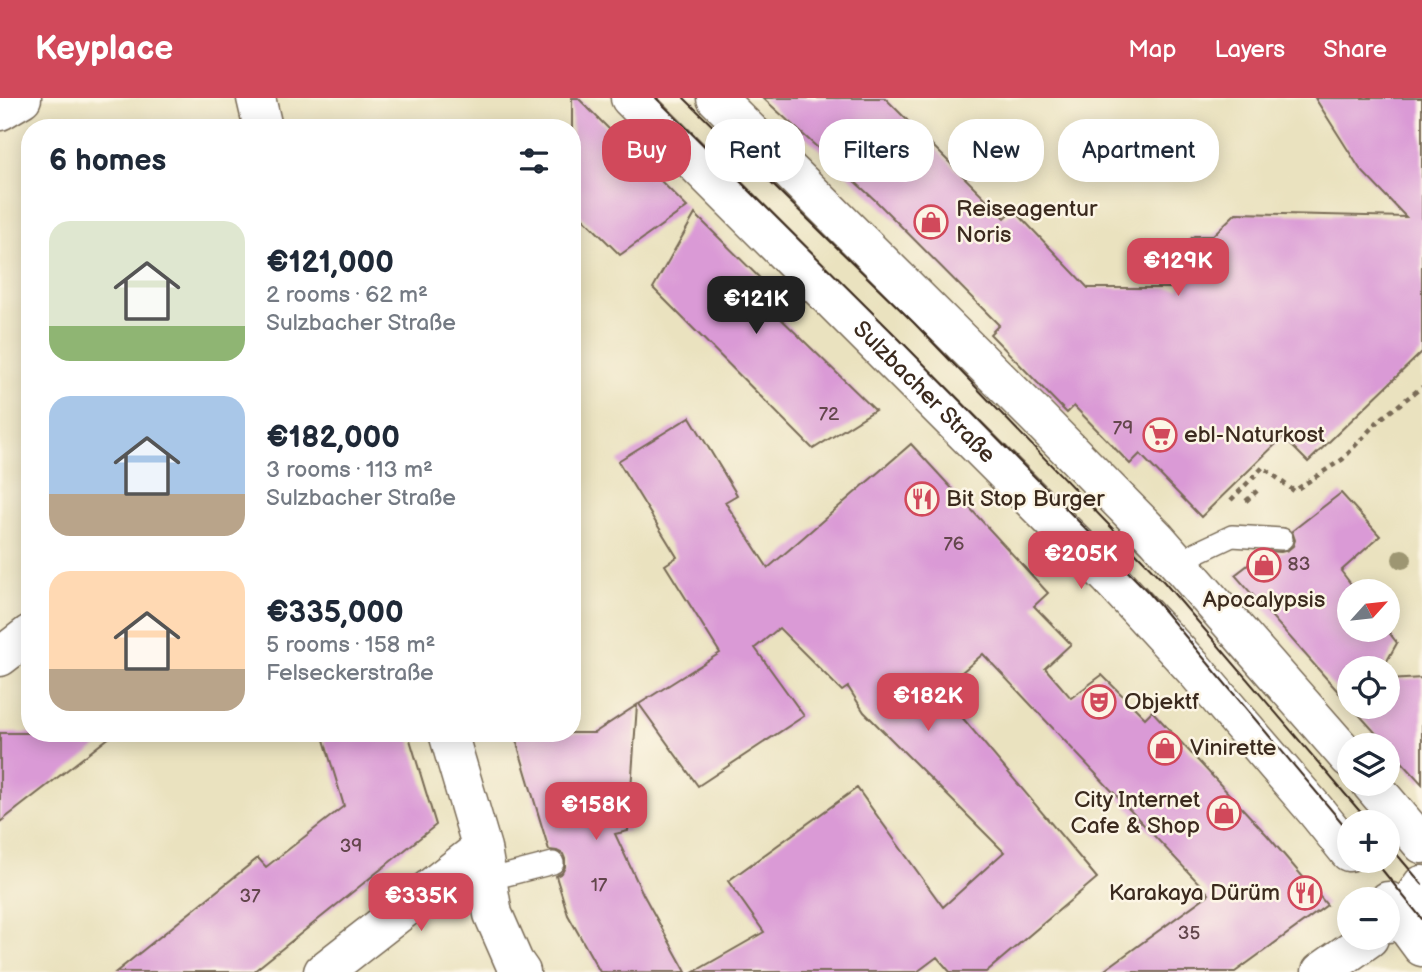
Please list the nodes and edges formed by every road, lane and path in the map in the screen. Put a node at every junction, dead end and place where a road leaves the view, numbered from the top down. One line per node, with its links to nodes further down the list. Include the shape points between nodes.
1 (22, 98): 5 (main road)
2 (256, 98): 6 (main road)
3 (630, 98): 16 (main road, Sulzbacher Straße, via 1110,578)
4 (716, 98): 10 (main road)
5 (0, 111)
6 (261, 119)
7 (1422, 387): 8 (path, via 1378,421 1343,459 1294,491 1263,467)
8 (1227, 504)
9 (1282, 540): 10 (lane, via 1231,536)
10 (1180, 565): 14 (main road)
11 (21, 641): 12 (main road)
12 (0, 657)
13 (451, 742): 19 (main road)
14 (1337, 744)
15 (1381, 796): 17 (main road)
16 (1337, 837)
17 (1422, 844)
18 (553, 863): 19 (lane)
19 (485, 864): 25 (main road); 26 (main road, via 493,914)
20 (1422, 885): 21 (main road, via 1410,903)
21 (1400, 908)
22 (1400, 927): 23 (main road)
23 (1422, 947)
24 (1346, 950): 27 (main road)
25 (323, 972)
26 (521, 972)
27 (1321, 972)

